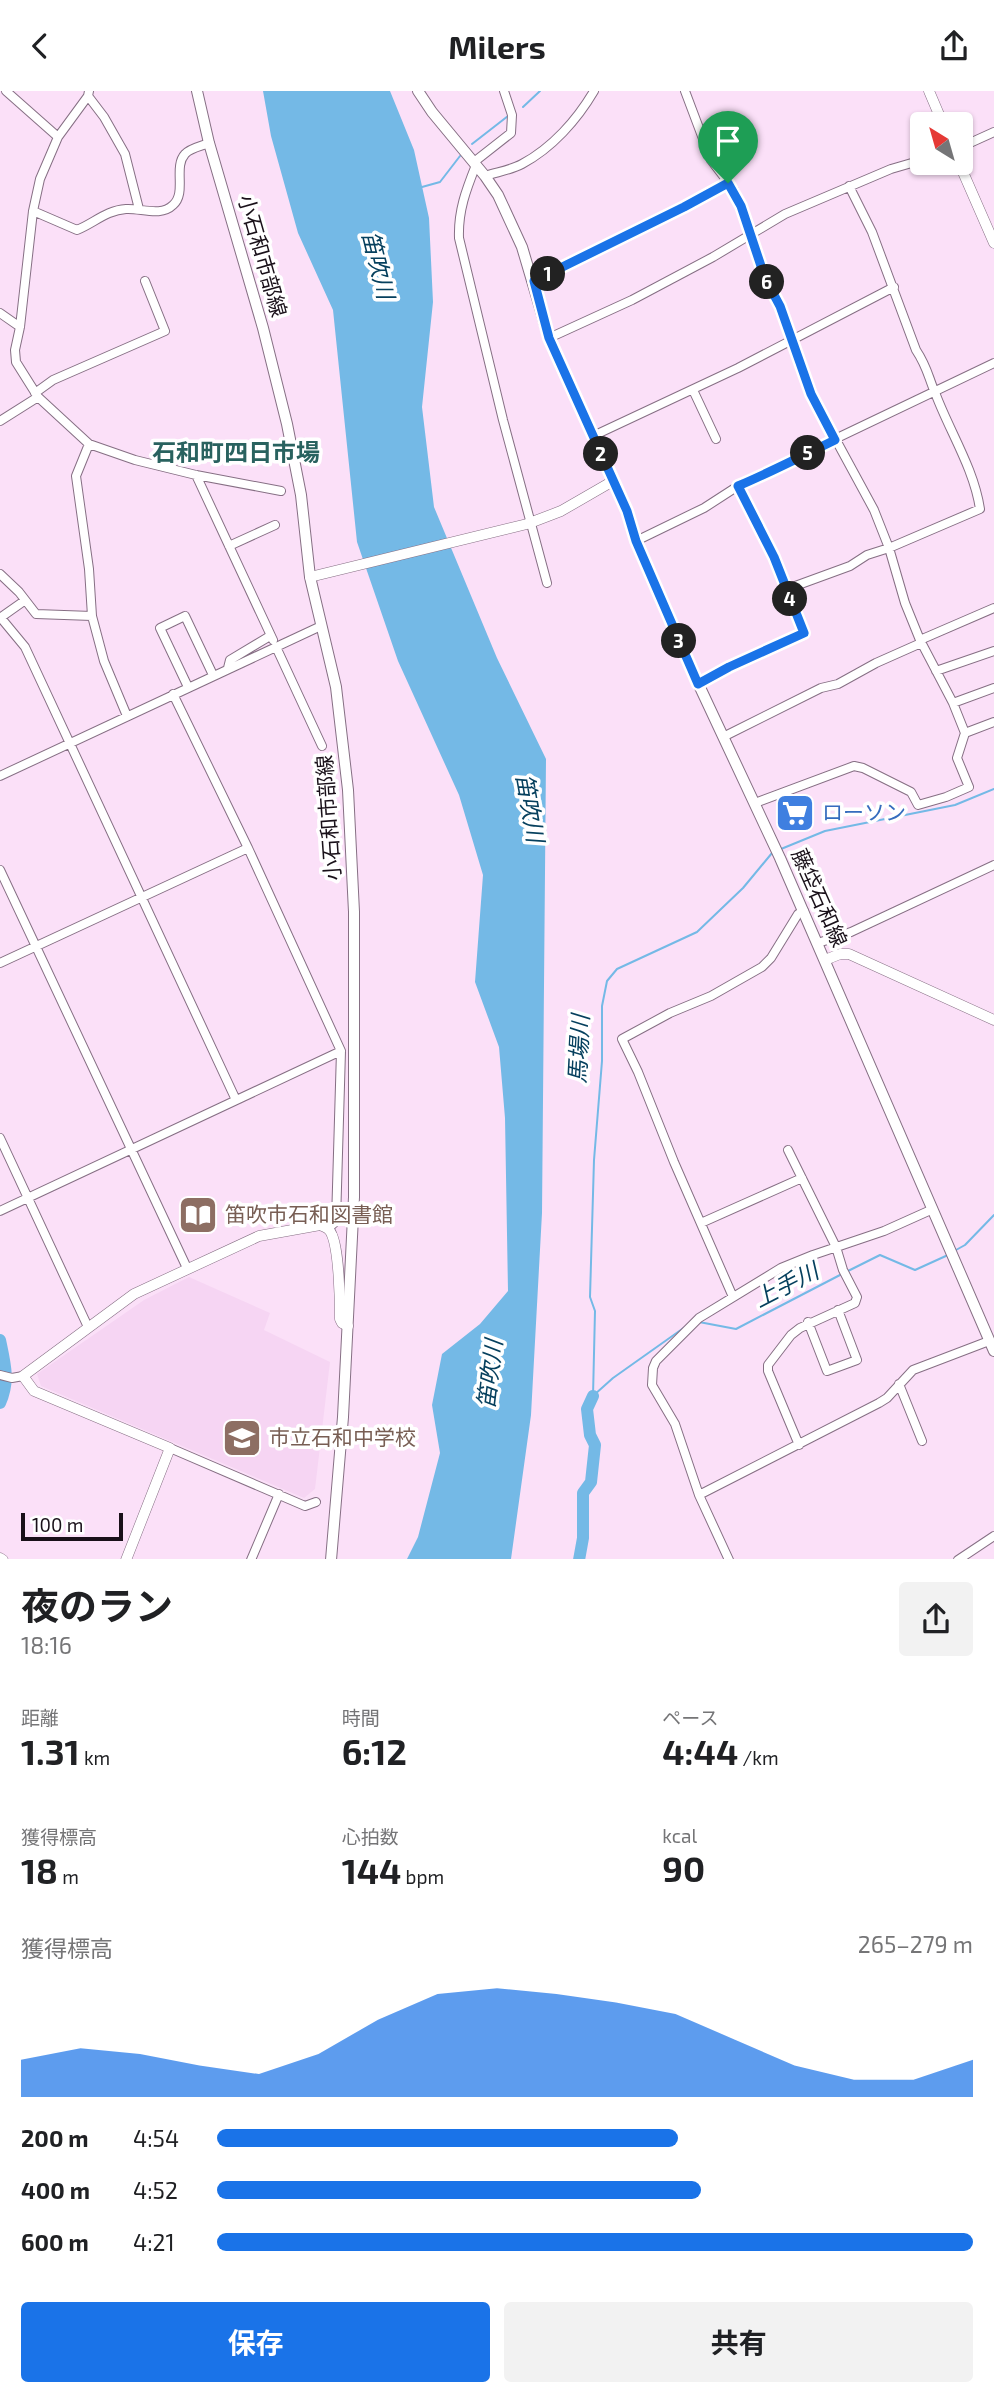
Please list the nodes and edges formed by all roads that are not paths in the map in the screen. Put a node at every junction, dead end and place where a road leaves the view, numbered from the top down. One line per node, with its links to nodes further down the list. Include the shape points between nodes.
1 (5, 91): 11 (street)
2 (197, 91): 13 (main road, 小石和市部線)
3 (418, 91): 14 (main road, 藤垈石和線)
4 (504, 91): 14 (street, via 512,115 511,133)
5 (594, 91): 17 (street, via 582,111 541,151 520,165)
6 (685, 91): 18 (street, via 711,160)
7 (929, 91): 9 (street)
8 (88, 94): 11 (street); 20 (street, via 125,155)
9 (938, 112)
10 (994, 132): 12 (street)
11 (58, 137): 21 (street, via 40,179)
12 (973, 142)
13 (209, 143): 20 (street, via 182,157 176,204 164,211); 50 (main road, 小石和市部線, via 287,424)
14 (474, 163): 17 (main road, 藤垈石和線); 44 (street, via 461,203 459,238)
15 (910, 164): 19 (street)
16 (964, 175): 23 (street)
17 (485, 176): 25 (main road, 藤垈石和線, via 498,195)
18 (728, 183): 22 (street); 25 (street)
19 (849, 186): 22 (street, via 785,214); 26 (street)
20 (139, 209): 21 (street, via 113,211 77,230)
21 (33, 211): 28 (street)
22 (752, 235): 29 (street, via 632,300); 30 (street, via 765,278)
23 (994, 243)
24 (145, 281): 34 (street, via 165,331 53,380)
25 (534, 281): 29 (main road, 藤垈石和線)
26 (894, 287): 30 (street); 33 (street, via 916,350 928,367)
27 (0, 313): 28 (street)
28 (20, 327): 34 (street, via 16,362)
29 (549, 338): 36 (main road, 藤垈石和線)
30 (793, 340): 32 (street); 38 (street, via 811,394)
31 (994, 363): 33 (street)
32 (693, 390): 36 (street); 37 (street)
33 (934, 393): 38 (street); 48 (street, via 964,458 980,509)
34 (36, 395): 35 (street); 39 (street)
35 (0, 421)
36 (593, 436): 41 (main road, 藤垈石和線)
37 (716, 439)
38 (835, 440): 42 (street); 48 (street, via 859,480)
39 (89, 444): 40 (street); 55 (street, via 76,476)
40 (196, 475): 43 (street); 47 (street)
41 (613, 481): 44 (street); 46 (main road, 藤垈石和線)
42 (738, 486): 46 (street); 52 (street)
43 (281, 491)
44 (530, 524): 50 (street); 51 (street)
45 (275, 525): 47 (street)
46 (636, 541): 64 (main road, 藤垈石和線)
47 (229, 546): 61 (street, via 271,638 230,660)
48 (889, 548): 52 (street); 58 (street)
49 (0, 575): 53 (street)
50 (316, 576): 57 (main road, 小石和市部線)
51 (548, 583)
52 (787, 589): 64 (street, via 804,633)
53 (24, 601): 55 (street, via 36,614); 56 (street)
54 (994, 608): 58 (street)
55 (92, 616): 69 (street, via 104,661)
56 (0, 618): 73 (street, via 24,647)
57 (321, 626): 61 (street); 103 (main road, 小石和市部線, via 336,687 353,870 354,1197)
58 (920, 641): 62 (street); 72 (street)
59 (278, 649): 74 (street)
60 (994, 651): 62 (street)
61 (228, 668): 63 (street)
62 (936, 671): 68 (street)
63 (214, 675): 65 (street); 65 (street, via 185,616 160,628)
64 (698, 684): 72 (main road, 藤垈石和線)
65 (188, 687): 67 (street)
66 (994, 688): 68 (street)
67 (173, 694): 69 (street); 77 (street)
68 (953, 703): 71 (street)
69 (128, 716): 73 (street)
70 (994, 722): 71 (street)
71 (965, 733): 76 (street, via 957,758 969,787 946,797 918,805 911,792 855,766)
72 (725, 736): 76 (main road, 藤垈石和線)
73 (68, 744): 75 (street); 80 (street)
74 (322, 746)
75 (0, 776)
76 (755, 803): 81 (main road, 藤垈石和線)
77 (248, 848): 80 (street); 87 (street)
78 (994, 865): 82 (street)
79 (0, 870): 83 (street)
80 (141, 898): 83 (street); 88 (street)
81 (804, 911): 82 (main road, 藤垈石和線); 96 (street, via 762,967 622,1039)
82 (818, 943): 84 (main road, 藤垈石和線)
83 (36, 946): 85 (street); 91 (street)
84 (825, 960): 86 (street, via 849,954); 94 (main road, 藤垈石和線)
85 (0, 963)
86 (994, 1020)
87 (341, 1051): 88 (street); 97 (street, via 336,1221)
88 (236, 1100): 91 (street)
89 (0, 1138): 93 (street)
90 (788, 1150): 92 (street)
91 (131, 1151): 93 (street); 99 (street)
92 (802, 1178): 96 (street); 98 (street)
93 (28, 1198): 95 (street); 104 (street)
94 (933, 1209): 98 (street); 105 (main road, 藤垈石和線)
95 (0, 1211)
96 (701, 1223): 100 (street)
97 (328, 1229): 99 (street, via 320,1226 259,1237); 103 (street, via 333,1237 340,1319)
98 (836, 1247): 100 (street, via 780,1268); 101 (street, via 857,1300)
99 (187, 1268): 104 (street, via 134,1294)
100 (733, 1297): 113 (street, via 696,1322 653,1368 652,1385 675,1424)
101 (838, 1310): 102 (street); 102 (street, via 857,1360 827,1371)
102 (808, 1322): 110 (street, via 791,1335 768,1365)
103 (348, 1326): 118 (main road, 小石和市部線)
104 (88, 1327): 107 (street)
105 (992, 1346): 108 (street, via 913,1370)
106 (0, 1375): 107 (street)
107 (18, 1377): 111 (street, via 34,1391)
108 (899, 1384): 109 (street); 110 (street, via 879,1403)
109 (922, 1441)
110 (799, 1445): 113 (street)
111 (170, 1448): 112 (street); 116 (street)
112 (279, 1494): 114 (street, via 305,1506); 117 (street)
113 (699, 1495): 119 (street)
114 (316, 1502)
115 (994, 1537): 120 (street)
116 (125, 1559)
117 (251, 1559)
118 (331, 1559)
119 (729, 1559)
120 (958, 1559)

